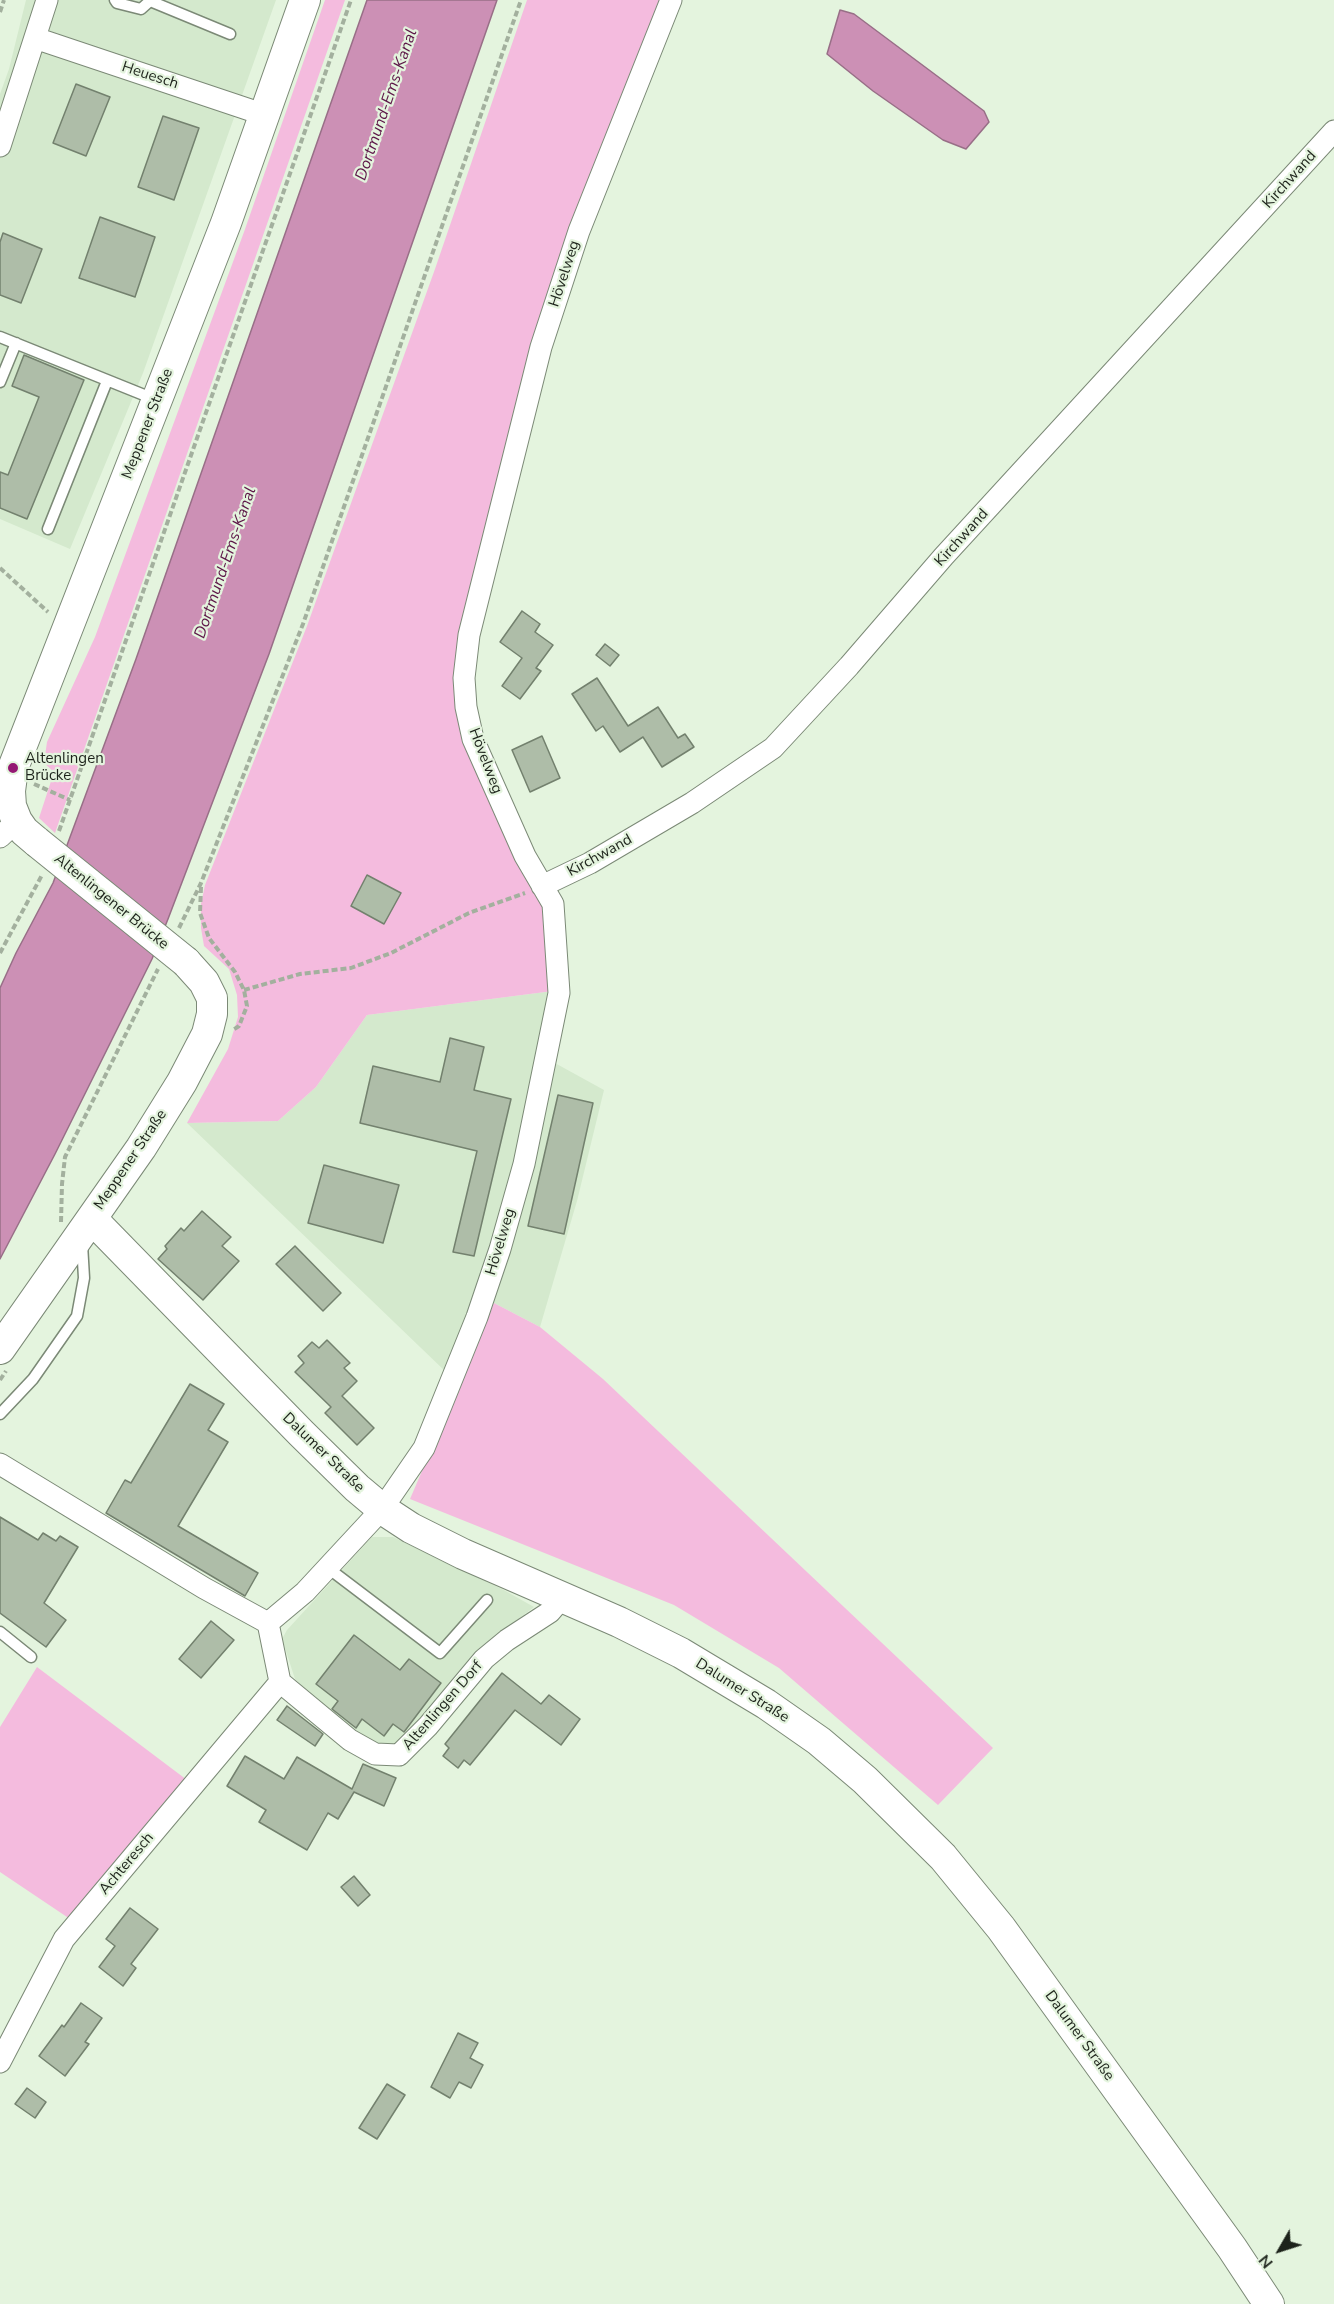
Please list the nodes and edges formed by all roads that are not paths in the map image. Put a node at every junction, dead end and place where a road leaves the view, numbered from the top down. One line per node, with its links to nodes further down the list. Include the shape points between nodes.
1 (47, 0): 7 (street)
2 (115, 0): 5 (lane, via 141,9)
3 (305, 0): 8 (main road, Meppener Straße)
4 (671, 0): 18 (street, Hövelweg, via 579,231 541,347 469,635 464,678 473,739)
5 (151, 1): 6 (lane)
6 (230, 34)
7 (35, 38): 8 (street, Heuesch); 10 (street)
8 (265, 115): 15 (main road, Meppener Straße)
9 (1334, 130): 18 (street, Kirchwand, via 773,748 692,803 591,863)
10 (0, 147)
11 (0, 337): 12 (lane)
12 (16, 343): 13 (lane); 14 (lane)
13 (107, 381): 15 (lane); 16 (lane)
14 (0, 382)
15 (157, 401): 17 (main road, Meppener Straße, via 13,768 11,806)
16 (48, 529)
17 (31, 842): 19 (main road, Altenlingener Brücke, bridge)
18 (542, 886): 24 (street, Hövelweg, via 554,912 559,993 524,1164 501,1249 424,1448)
19 (173, 955): 20 (main road, Meppener Straße, via 204,982 212,998 207,1034 182,1082)
20 (80, 1236): 21 (main road, Meppener Straße); 22 (lane, via 84,1278 77,1316 33,1379); 24 (main road, Dalumer Straße)
21 (0, 1349)
22 (0, 1414)
23 (0, 1464): 28 (street)
24 (382, 1509): 25 (street); 26 (main road, Dalumer Straße, via 463,1554)
25 (328, 1568): 27 (lane, via 440,1653); 28 (street)
26 (562, 1598): 31 (street, Altenlingen Dorf, via 550,1612 484,1659 399,1755 375,1754 350,1740); 33 (main road, Dalumer Straße, via 681,1653 766,1704 819,1741 905,1819 943,1857 1001,1928)
27 (488, 1600)
28 (268, 1623): 31 (street)
29 (0, 1632): 30 (lane)
30 (31, 1657)
31 (280, 1682): 32 (street, Achteresch, via 64,1939)
32 (0, 2062)
33 (1269, 2304)

